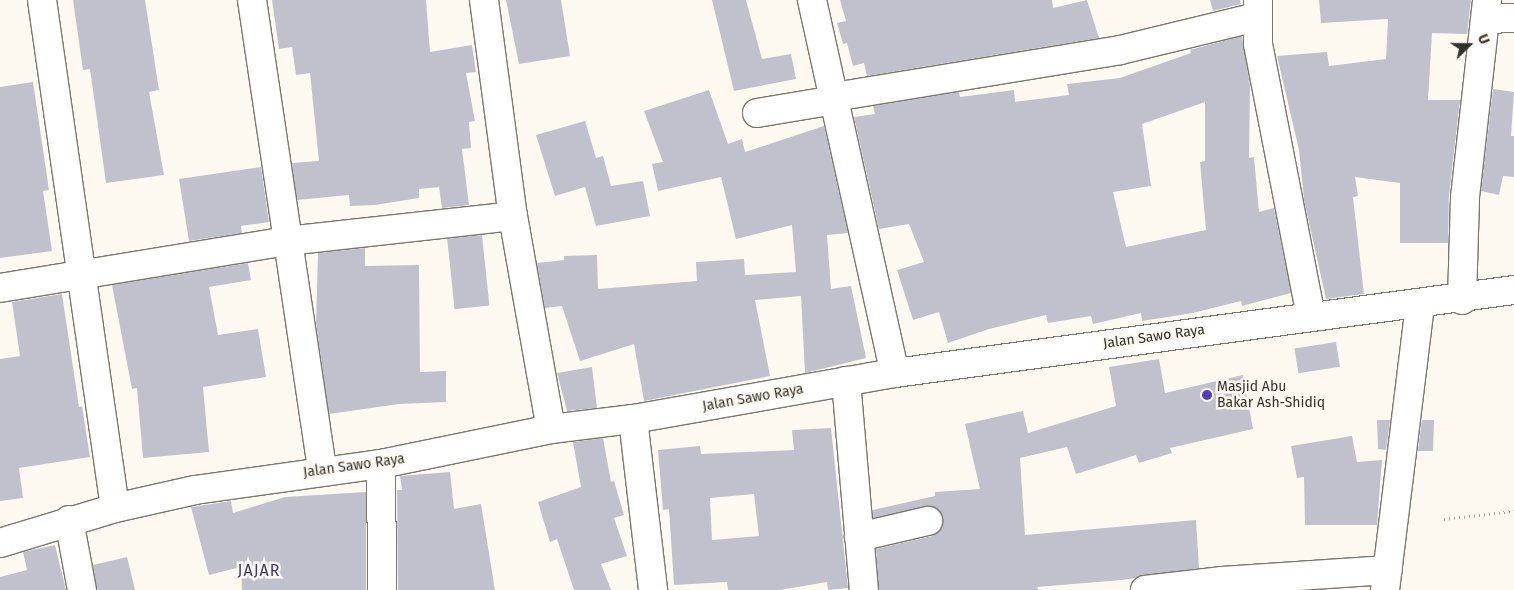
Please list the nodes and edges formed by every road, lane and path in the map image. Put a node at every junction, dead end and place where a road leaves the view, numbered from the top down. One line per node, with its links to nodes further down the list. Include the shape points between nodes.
1 (42, 0): 12 (street)
2 (252, 0): 11 (street)
3 (484, 0): 10 (street)
4 (812, 0): 8 (street)
5 (1257, 9): 8 (street, via 1120,50); 17 (street, via 1258,44)
6 (1487, 10): 7 (street); 15 (street, via 1466,198)
7 (1514, 18)
8 (835, 99): 9 (street); 18 (street)
9 (757, 113)
10 (513, 216): 11 (street); 21 (street)
11 (287, 241): 12 (street); 23 (street)
12 (82, 276): 13 (street); 24 (street)
13 (0, 288)
14 (1514, 290): 15 (street, Jalan Sawo Raya)
15 (1462, 300): 16 (street, Jalan Sawo Raya)
16 (1420, 304): 17 (street, Jalan Sawo Raya); 31 (street)
17 (1311, 316): 18 (street, Jalan Sawo Raya)
18 (896, 372): 19 (street, Jalan Sawo Raya)
19 (846, 381): 20 (street, Jalan Sawo Raya); 29 (street)
20 (633, 419): 21 (street, Jalan Sawo Raya); 34 (street)
21 (551, 429): 22 (street, Jalan Sawo Raya)
22 (381, 464): 23 (street, Jalan Sawo Raya); 33 (street)
23 (322, 471): 24 (street, Jalan Sawo Raya, via 195,490)
24 (115, 508): 27 (street, Jalan Sawo Raya)
25 (1514, 511): 26 (path)
26 (1444, 519)
27 (69, 520): 30 (street, Jalan Sawo Raya); 32 (street)
28 (928, 521): 29 (street)
29 (859, 537): 35 (street)
30 (0, 543)
31 (1387, 580): 36 (street, via 1222,581)
32 (82, 590)
33 (382, 590)
34 (653, 590)
35 (864, 590)
36 (1145, 590)

